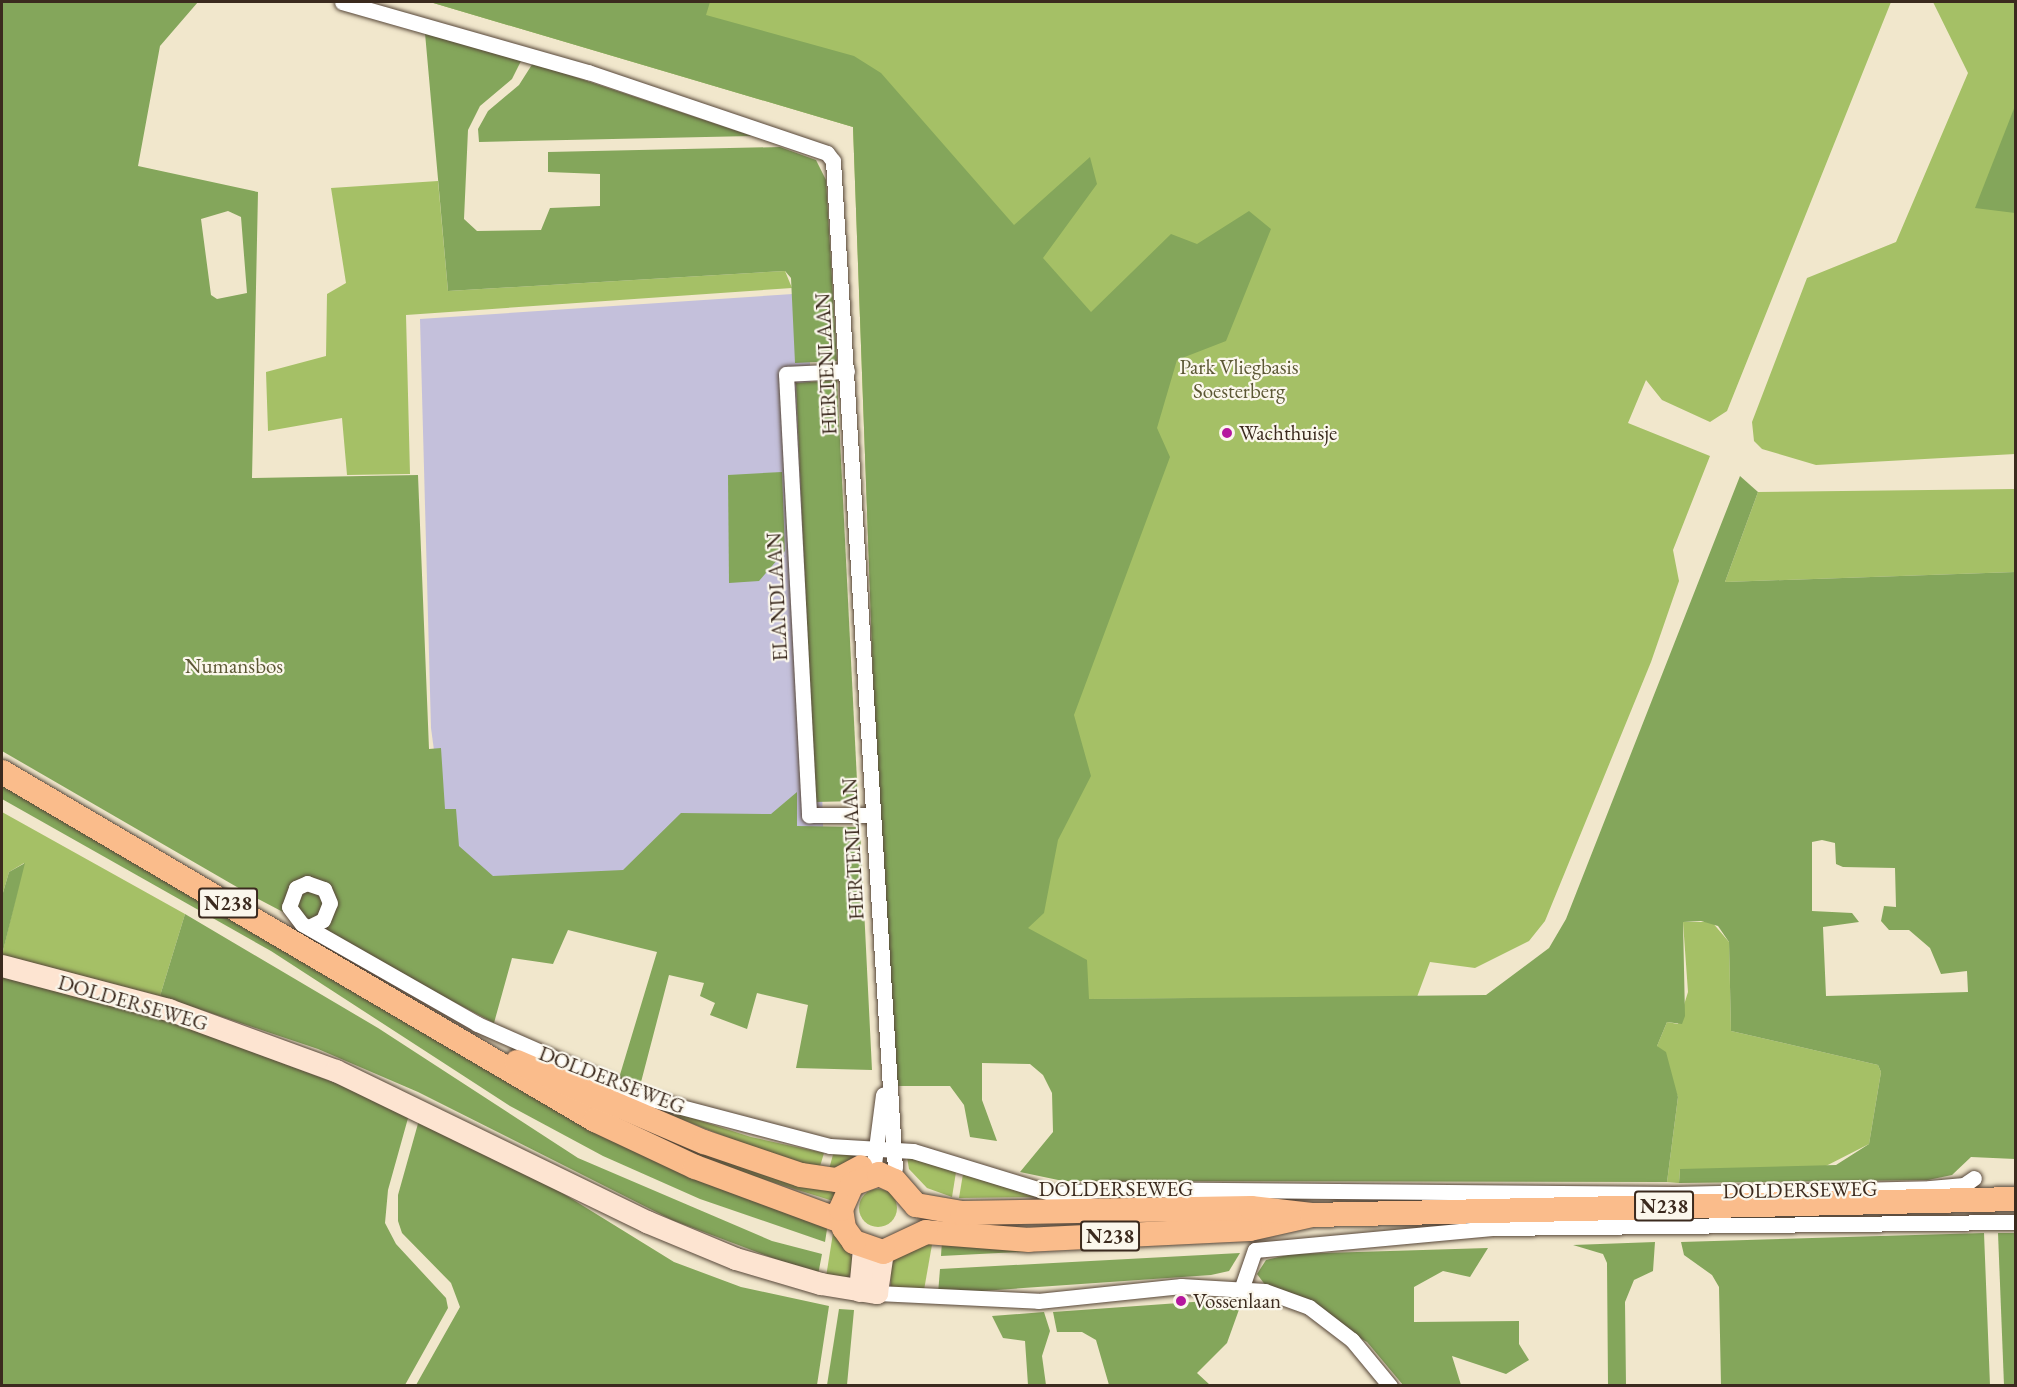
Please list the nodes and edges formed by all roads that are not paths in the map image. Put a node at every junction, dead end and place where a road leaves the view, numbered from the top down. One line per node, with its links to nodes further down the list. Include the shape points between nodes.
1 (342, 2): 2 (street, HERTENLAAN, via 577,69 827,153 836,173)
2 (847, 371): 4 (street, HERTENLAAN); 4 (street, ELANDLAAN, via 786,374 809,815)
3 (2, 772): 7 (main road, N238)
4 (872, 815): 8 (street, HERTENLAAN, via 886,1084)
5 (311, 926): 8 (street, DOLDERSEWEG, via 477,1024 644,1097)
6 (2, 966): 17 (main road, DOLDERSEWEG, via 169,1010 336,1071 657,1226 736,1259)
7 (454, 1035): 8 (main road, N238, via 755,1160 829,1181); 12 (main road, N238, via 528,1084 635,1141 777,1196)
8 (877, 1162): 9 (street, DOLDERSEWEG, via 1054,1194 1113,1188 1674,1194 1929,1188 1964,1185); 11 (main road); 12 (main road, via 852,1184)
9 (1974, 1178)
10 (2016, 1199): 13 (main road, DOLDERSEWEG / N238)
11 (916, 1200): 13 (main road, DOLDERSEWEG / N238, via 977,1210 1251,1208); 15 (main road, via 907,1227)
12 (841, 1215): 15 (main road, N238)
13 (1312, 1215): 15 (main road, DOLDERSEWEG / N238, via 1250,1229 1029,1240 926,1232)
14 (2016, 1222): 16 (street, DOLDERSEWEG, via 1492,1228 1255,1250)
15 (886, 1246): 17 (main road)
16 (1242, 1287): 17 (street, DOLDERSEWEG, via 1181,1286 1038,1301); 18 (street, via 1309,1307 1352,1340)
17 (868, 1292)
18 (1390, 1386)

